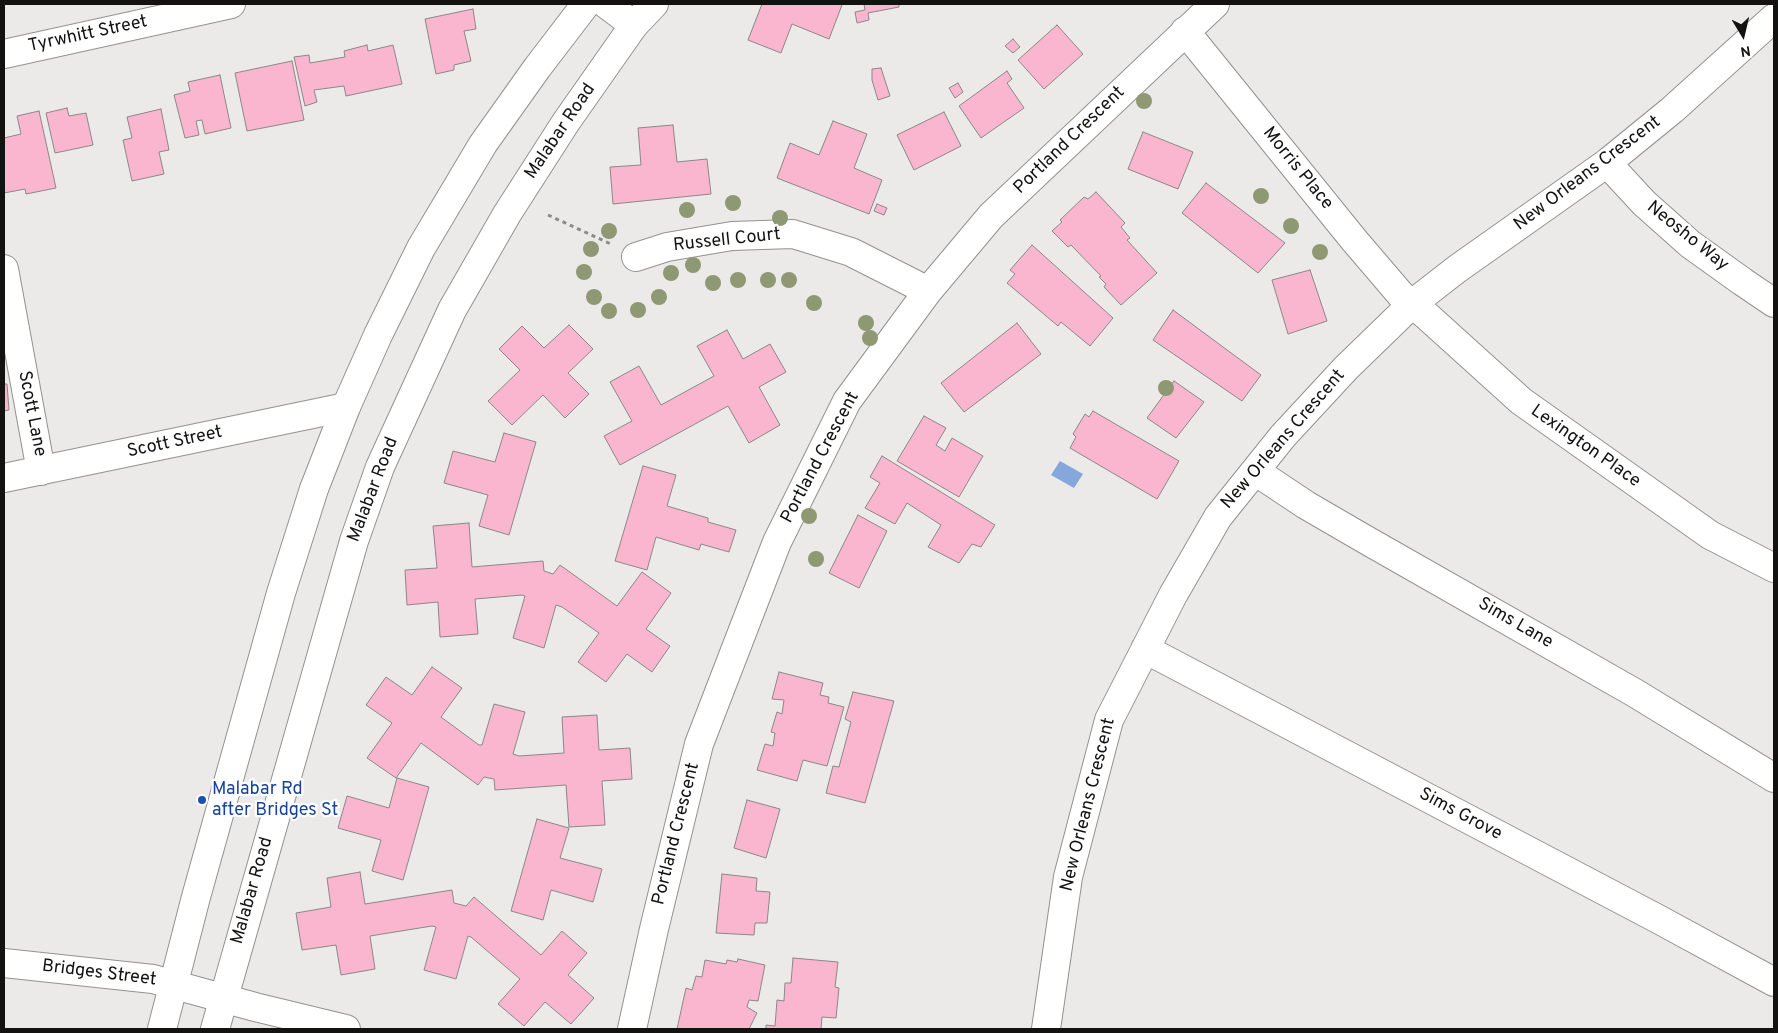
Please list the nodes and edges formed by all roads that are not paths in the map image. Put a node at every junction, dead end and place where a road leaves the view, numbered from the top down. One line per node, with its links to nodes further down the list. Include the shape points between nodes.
1 (231, 4): 9 (street, Tyrwhitt Street)
2 (586, 4): 16 (street, via 483,144 426,240)
3 (606, 4): 7 (street)
4 (654, 4): 7 (street, Malabar Road)
5 (1215, 4): 8 (street, Portland Crescent)
6 (1774, 18): 10 (street, New Orleans Crescent, via 1672,110)
7 (634, 25): 26 (street, Malabar Road, via 507,214 452,310 380,466 351,551)
8 (1185, 31): 13 (street, Portland Crescent, via 991,216); 15 (street, Morris Place, via 1354,240)
9 (4, 54)
10 (1607, 163): 14 (street, Neosho Way, via 1644,203 1690,244); 15 (street, New Orleans Crescent)
11 (636, 257): 13 (street, Russell Court, via 667,247 732,236 793,234 851,252)
12 (4, 269): 17 (street, Scott Lane)
13 (928, 291): 30 (street, Portland Crescent, via 847,401 777,542 699,744)
14 (1774, 303)
15 (1412, 304): 18 (street, New Orleans Crescent, via 1346,368); 20 (street, Lexington Place, via 1521,401 1710,534)
16 (346, 407): 17 (street, Scott Street); 25 (street, via 314,489 281,593)
17 (41, 471): 19 (street, Scott Street)
18 (1255, 471): 21 (street, New Orleans Crescent, via 1218,517); 22 (street, Sims Lane, via 1306,505 1636,693)
19 (4, 478)
20 (1774, 568)
21 (1145, 649): 24 (street, Sims Grove); 31 (street, New Orleans Crescent, via 1106,729 1068,877)
22 (1774, 778)
23 (4, 963): 25 (street, Bridges Street, via 153,978)
24 (1774, 982)
25 (173, 984): 26 (street, Bridges Street); 27 (street)
26 (222, 999): 28 (street, Malabar Road); 29 (street, Bridges Street)
27 (162, 1029)
28 (215, 1029)
29 (346, 1029)
30 (632, 1029)
31 (1046, 1029)

